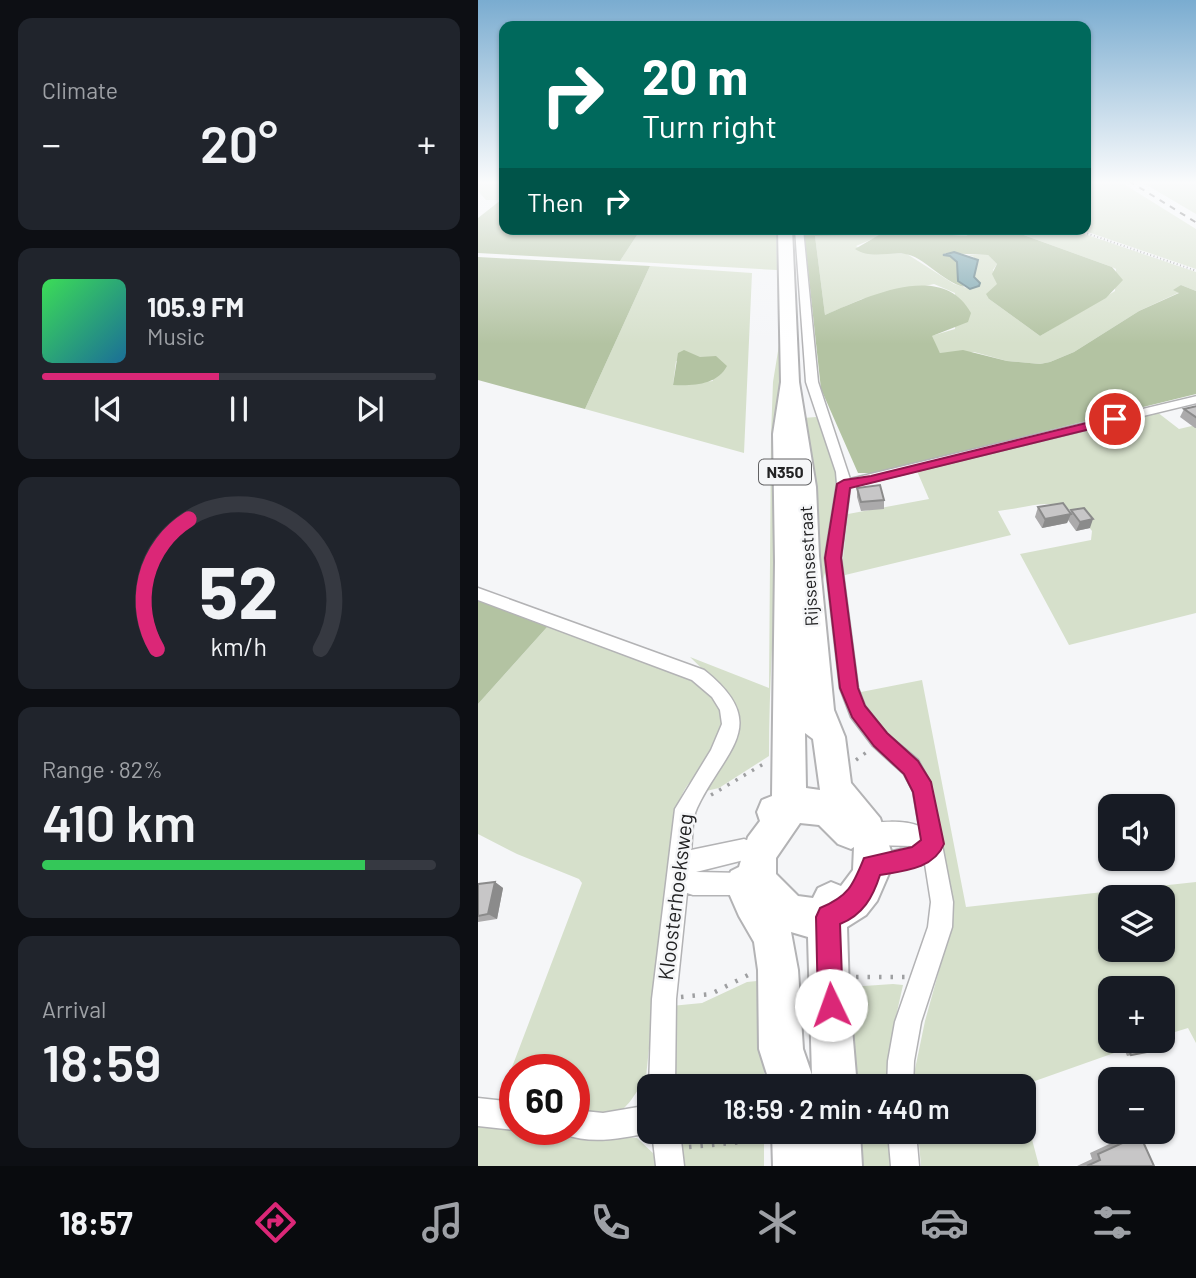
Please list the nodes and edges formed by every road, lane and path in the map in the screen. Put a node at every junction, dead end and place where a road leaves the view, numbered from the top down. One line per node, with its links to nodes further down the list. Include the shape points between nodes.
1 (785, 235): 8 (main road, Rijssensestraat / N350, via 790,382 783,434)
2 (800, 235): 6 (street, Rijssensestraat, via 812,382)
3 (1093, 235): 4 (path)
4 (1196, 271)
5 (1196, 399): 6 (street)
6 (844, 484): 11 (street, Rijssensestraat, via 833,558 849,688 858,711 880,740 911,768 923,789)
7 (478, 594): 12 (street, Kloosterhoeksweg, via 698,675 723,695 732,720 730,736 685,809)
8 (804, 708): 9 (main road, Rijssensestraat / N350, via 780,734 778,795); 10 (main road, Rijssensestraat / N350, via 820,767)
9 (782, 809): 10 (main road, via 809,805); 13 (main road, via 787,819 768,836 758,855)
10 (851, 825): 11 (street, via 912,834); 11 (street, via 916,857); 14 (main road, via 864,889)
11 (933, 844): 18 (street, Rijssensestraat, via 942,916 908,1022)
12 (678, 871): 13 (street, via 693,884); 13 (street, via 697,859); 15 (street, Kloosterhoeksweg, via 664,999)
13 (760, 890): 14 (main road, via 809,919); 16 (main road, via 777,953 781,1049)
14 (836, 914): 17 (main road)
15 (662, 1074)
16 (804, 1074)
17 (815, 1074)
18 (900, 1074)
19 (478, 1112): 20 (street)
20 (499, 1114)
21 (637, 1121): 22 (street)
22 (590, 1126)
23 (837, 1144): 27 (main road)
24 (903, 1144): 28 (street)
25 (786, 1146): 26 (path)
26 (668, 1149)
27 (838, 1166)
28 (905, 1166)

